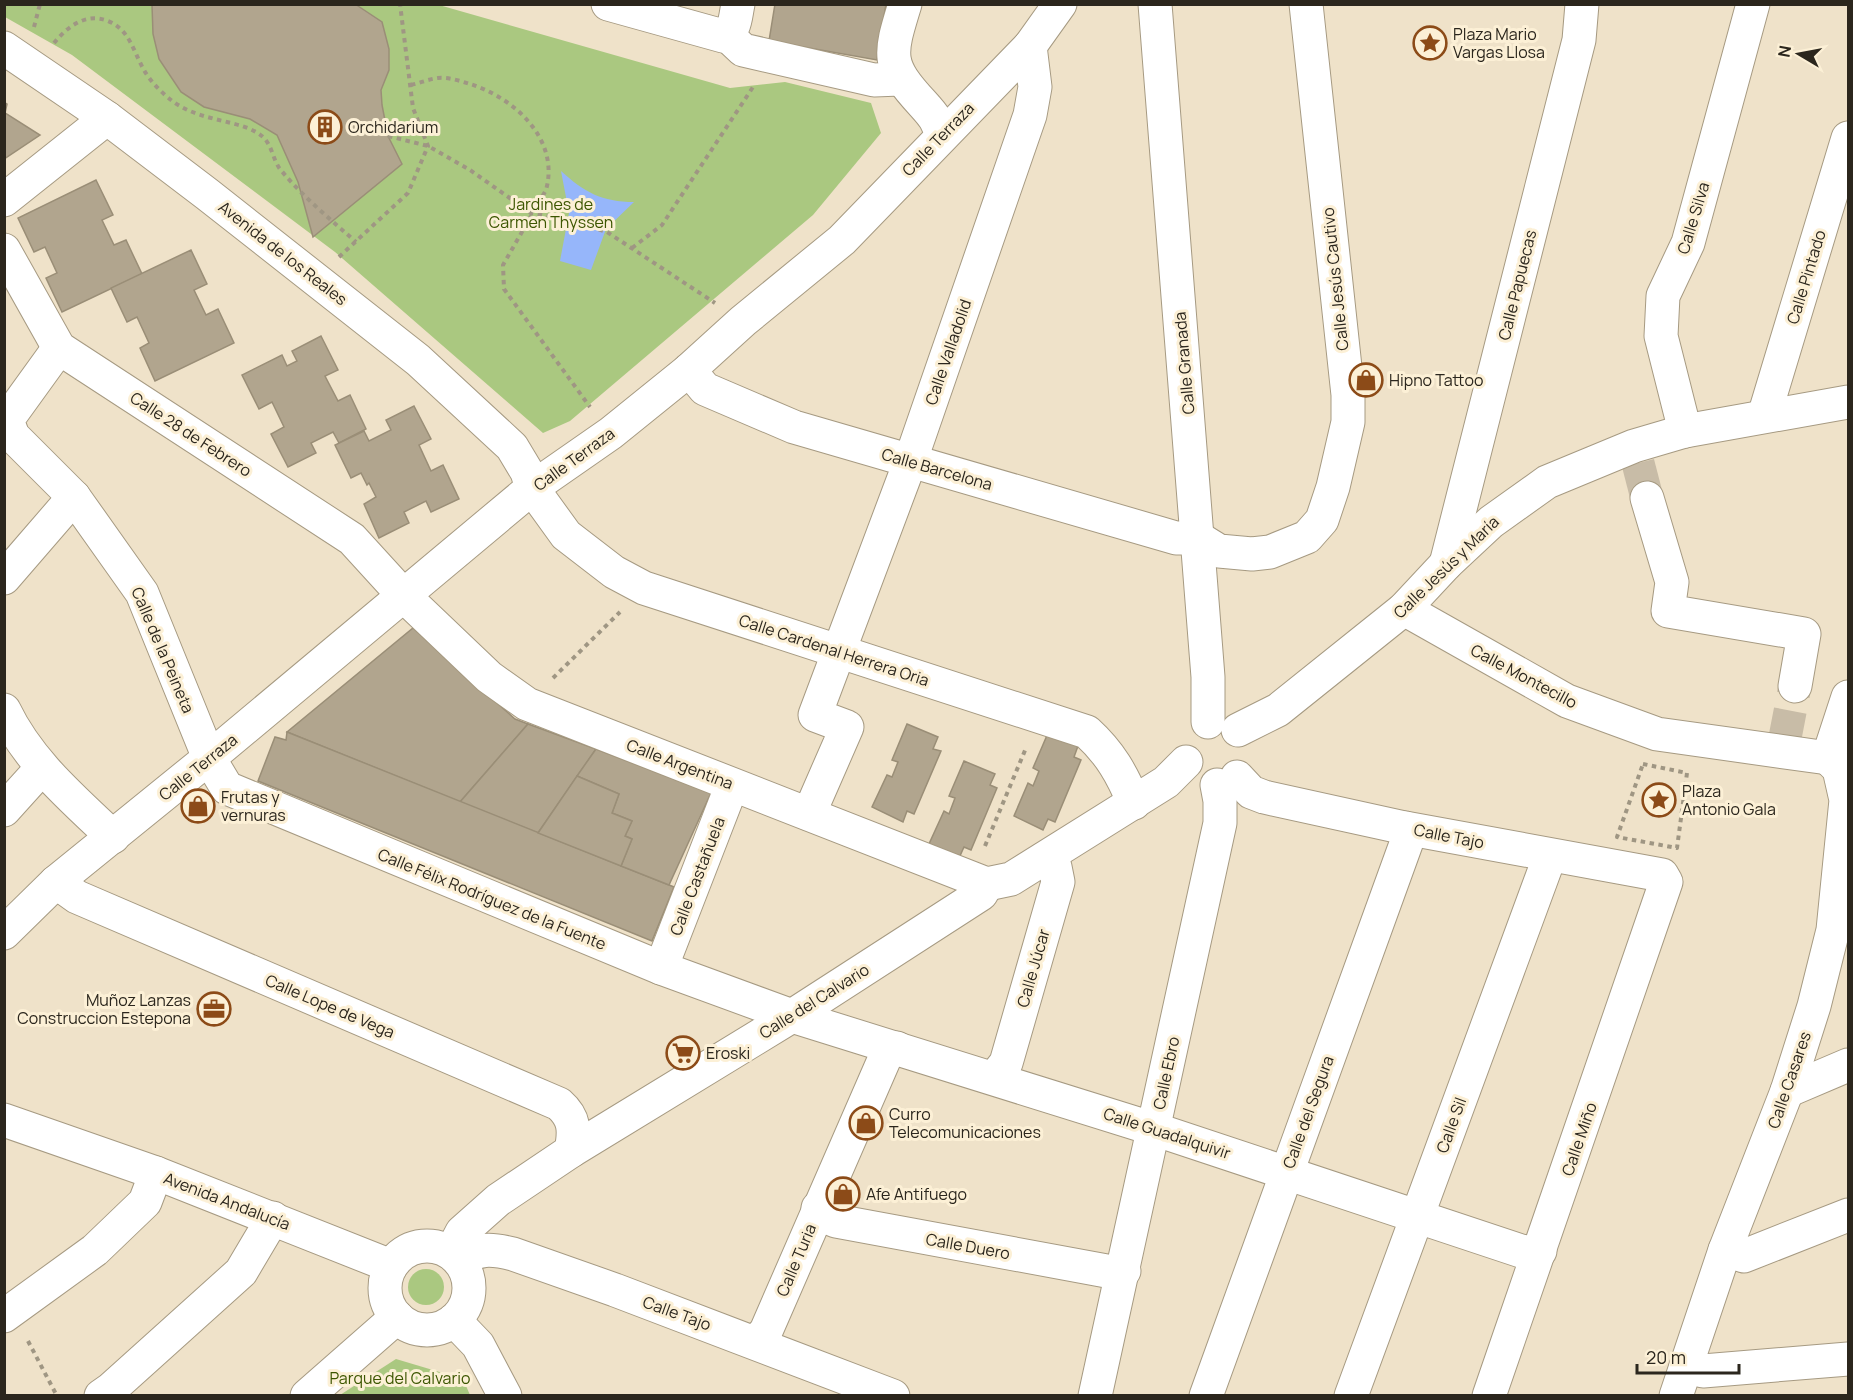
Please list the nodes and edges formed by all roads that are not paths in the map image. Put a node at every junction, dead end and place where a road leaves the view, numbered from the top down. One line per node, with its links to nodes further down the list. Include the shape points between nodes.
1 (608, 4): 9 (street, via 717,36)
2 (738, 4): 9 (street, via 733,27)
3 (905, 4): 12 (street, via 894,39 895,68)
4 (1060, 4): 11 (street, Calle Terraza)
5 (1155, 4): 27 (street, Calle Granada)
6 (1306, 4): 27 (street, Calle Jesús Cautivo, via 1348,422 1322,520 1307,537 1270,552 1252,554 1219,551)
7 (1582, 4): 28 (street, Calle Papuecas, via 1579,40)
8 (1753, 4): 22 (street, Calle Silva, via 1688,243 1663,296 1661,336)
9 (726, 34): 12 (street, via 742,50 874,80)
10 (18, 40): 13 (street, Avenida de los Reales)
11 (1030, 46): 14 (street, Calle Terraza); 23 (street, Calle Valladolid, via 1035,87 1030,115)
12 (900, 79): 14 (street, via 936,118)
13 (107, 118): 16 (street); 24 (street, Avenida de los Reales, via 418,360 512,447)
14 (941, 136): 19 (street, Calle Terraza, via 842,240)
15 (1848, 138): 21 (street, Calle Pintado)
16 (4, 200)
17 (4, 250): 18 (street, Calle 28 de Febrero)
18 (59, 348): 25 (street, Calle de la Peineta, via 7,420 13,436); 30 (street, Calle 28 de Febrero, via 352,539)
19 (689, 370): 23 (street, Calle Barcelona, via 705,389 794,427); 24 (street, Calle Terraza)
20 (1848, 402): 21 (street, Calle Jesús y María)
21 (1764, 416): 22 (street, Calle Jesús y María)
22 (1685, 431): 28 (street, Calle Jesús y María, via 1636,455 1547,482 1491,522)
23 (910, 462): 27 (street, Calle Barcelona, via 1176,538); 32 (street, Calle Valladolid)
24 (532, 488): 30 (street, Calle Terraza); 32 (street, Calle Cardenal Herrera Oria, via 566,535 614,572 644,588)
25 (74, 497): 29 (street); 37 (street, Calle de la Peineta, via 142,593)
26 (1647, 498): 33 (street, via 1672,582 1668,611 1804,634)
27 (1198, 538): 36 (street, Calle Granada, via 1208,677)
28 (1446, 564): 31 (street, Calle Jesús y María)
29 (4, 578)
30 (404, 596): 37 (street, Calle Terraza); 42 (street, Calle Argentina, via 489,677 527,704)
31 (1404, 609): 36 (street, Calle Jesús y María, via 1278,710); 38 (street, Calle Montecillo, via 1567,701 1657,734 1784,747)
32 (839, 653): 44 (street, Calle Cardenal Herrera Oria, via 1087,732 1107,749); 46 (street, Calle Valladolid, via 815,715 847,727)
33 (1795, 686)
34 (1848, 697): 38 (street)
35 (4, 710): 40 (street)
36 (1223, 726): 39 (street, via 1199,726 1186,742); 41 (street, via 1244,736 1248,754 1247,762)
37 (209, 758): 48 (street, Calle Terraza); 57 (street, Calle Félix Rodríguez de la Fuente, via 227,788)
38 (1828, 758): 43 (street, Calle Casares, via 1839,769)
39 (1186, 762): 41 (street, via 1197,778); 44 (street, Calle del Calvario, via 1166,782)
40 (41, 769): 45 (street); 48 (street)
41 (1227, 781): 47 (street, Calle Tajo, via 1264,797); 65 (street, Calle Ebro)
42 (732, 785): 46 (street, Calle Argentina); 57 (street, Calle Castañuela)
43 (1847, 798): 55 (street, Calle Casares)
44 (1134, 802): 50 (street, Calle del Calvario)
45 (4, 810)
46 (809, 814): 51 (street, Calle Argentina)
47 (1405, 828): 49 (street, Calle Tajo); 68 (street, Calle del Segura, via 1407,841)
48 (113, 837): 52 (street, Calle Terraza)
49 (1553, 856): 53 (street, Calle Tajo, via 1662,875); 71 (street, Calle Sil)
50 (1044, 859): 51 (street, Calle del Calvario, via 1011,879); 61 (street, Calle Júcar, via 1055,867 1058,882 1006,1063)
51 (979, 881): 58 (street, Calle del Calvario, via 981,894)
52 (56, 882): 54 (street, Calle Terraza); 56 (street, Calle Terraza); 67 (street, Calle Lope de Vega, via 77,897 559,1104 574,1126)
53 (1666, 882): 75 (street, Calle Miño)
54 (4, 905)
55 (1841, 929): 62 (street, Calle Casares)
56 (4, 933)
57 (661, 968): 58 (street, Calle Félix Rodríguez de la Fuente)
58 (792, 1016): 59 (street, Calle Guadalquivir); 67 (street, Calle del Calvario)
59 (897, 1048): 61 (street, Calle Guadalquivir); 70 (street, Calle Turia, via 884,1060)
60 (1848, 1065): 62 (street)
61 (994, 1078): 65 (street, Calle Guadalquivir)
62 (1787, 1090): 74 (street, Calle Casares)
63 (4, 1094): 66 (street, Avenida Andalucía)
64 (4, 1119): 66 (street, Avenida Andalucía)
65 (1154, 1129): 68 (street, Calle Guadalquivir); 78 (street, Calle Ebro)
66 (62, 1138): 69 (street, Avenida Andalucía)
67 (571, 1151): 76 (street, Calle del Calvario, via 475,1219 462,1232)
68 (1287, 1172): 71 (street, Calle Guadalquivir); 90 (street, Calle del Segura)
69 (156, 1173): 73 (street, Avenida Andalucía); 79 (street, via 144,1202 95,1250)
70 (818, 1208): 78 (street, Calle Duero, via 836,1221 1112,1272); 82 (street, Calle Turia, via 766,1331)
71 (1418, 1215): 75 (street, Calle Guadalquivir, via 1524,1252); 91 (street, Calle Sil)
72 (1848, 1215): 74 (street, via 1744,1256)
73 (273, 1218): 77 (street, Avenida Andalucía); 85 (street, via 241,1272)
74 (1725, 1250): 84 (street, Calle Casares)
75 (1540, 1251): 92 (street, Calle Miño)
76 (456, 1258): 77 (street, via 439,1247 412,1248); 81 (street, via 469,1282 469,1292); 82 (street, Calle Tajo, via 480,1250 513,1254)
77 (391, 1266): 80 (street, via 386,1292)
78 (1124, 1271): 89 (street, Calle Ebro)
79 (8, 1313)
80 (397, 1317): 81 (street, via 407,1325 425,1330 444,1327); 86 (street)
81 (454, 1320): 87 (street, via 478,1345)
82 (756, 1342): 88 (street, Calle Tajo)
83 (1848, 1359): 84 (street, via 1703,1371)
84 (1681, 1381)
85 (101, 1395)
86 (307, 1395)
87 (505, 1395)
88 (893, 1395)
89 (1095, 1395)
90 (1206, 1395)
91 (1351, 1395)
92 (1489, 1395)

